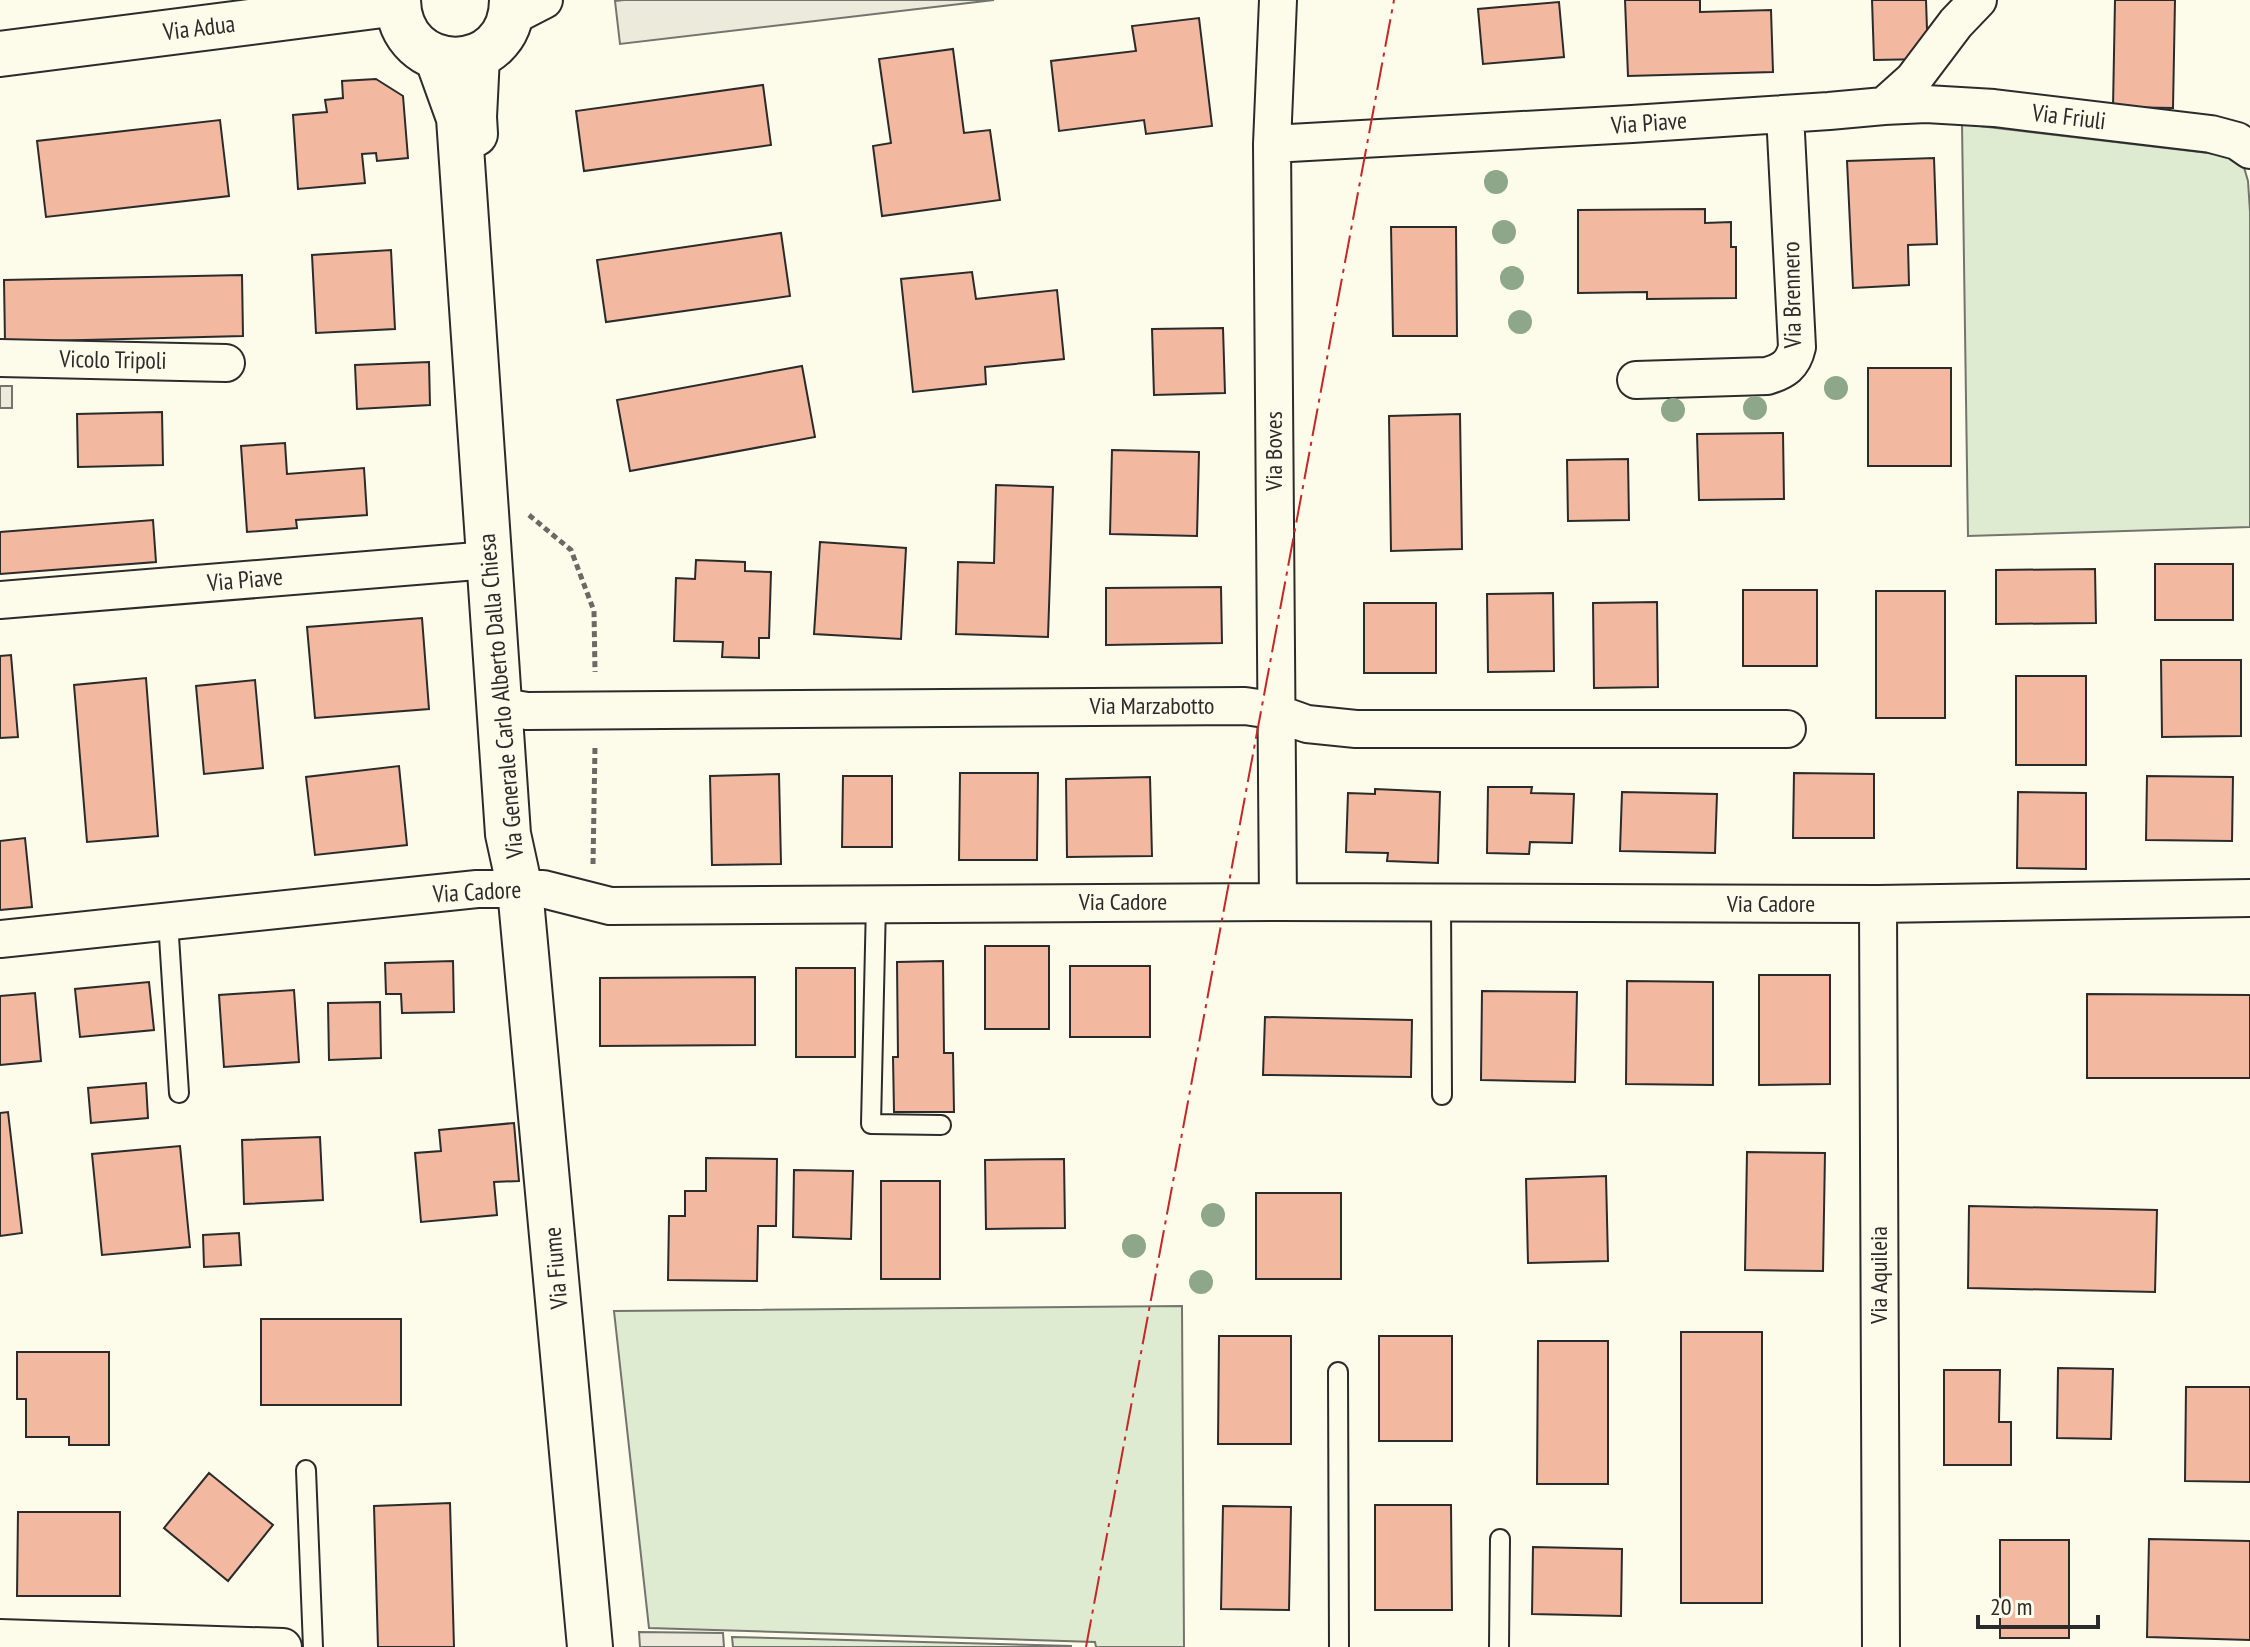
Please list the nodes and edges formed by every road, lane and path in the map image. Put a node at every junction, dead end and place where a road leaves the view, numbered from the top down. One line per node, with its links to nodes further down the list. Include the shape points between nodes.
1 (1278, 0): 9 (street, Via Boves)
2 (1978, 0): 7 (street, via 1913,80)
3 (398, 1): 5 (street, Via Adua); 6 (street, via 410,38 425,51)
4 (523, 6): 6 (street, via 495,45)
5 (0, 54)
6 (457, 56): 14 (street, Via Generale Carlo Alberto Dalla Chiesa); 16 (street, Via Generale Carlo Alberto Dalla Chiesa, via 474,117)
7 (1884, 106): 8 (street, Via Piave); 10 (street, Via Friuli, via 1994,108 2211,134)
8 (1785, 114): 9 (street, Via Piave); 13 (street, Via Brennero, via 1795,356 1786,369 1767,376)
9 (1272, 144): 17 (street, Via Boves)
10 (2250, 150)
11 (0, 358): 12 (street, Vicolo Tripoli)
12 (226, 363)
13 (1636, 380)
14 (489, 560): 15 (street, Via Piave); 19 (street, Via Generale Carlo Alberto Dalla Chiesa, via 508,834)
15 (0, 600)
16 (515, 709): 17 (street, Via Marzabotto, via 1245,706); 19 (street, Via Generale Carlo Alberto Dalla Chiesa, via 526,833)
17 (1275, 712): 18 (street, Via Marzabotto, via 1307,724 1356,729); 21 (street, Via Boves)
18 (1787, 729)
19 (520, 889): 22 (street, Via Cadore, via 543,889 610,906); 25 (street, Via Cadore); 36 (street, Via Fiume)
20 (2250, 898): 24 (street, Via Cadore)
21 (1278, 902): 22 (street, Via Cadore); 23 (street, Via Cadore)
22 (876, 903): 29 (lane, via 871,1124)
23 (1441, 903): 24 (street, Via Cadore); 28 (lane)
24 (1878, 904): 39 (street, Via Aquileia)
25 (168, 921): 26 (street, Via Cadore); 27 (lane)
26 (0, 939)
27 (179, 1093)
28 (1442, 1095)
29 (941, 1125)
30 (1338, 1372): 37 (lane)
31 (306, 1470): 35 (lane)
32 (1500, 1539): 38 (lane)
33 (0, 1638): 34 (street)
34 (283, 1647)
35 (313, 1647)
36 (590, 1647)
37 (1339, 1647)
38 (1499, 1647)
39 (1881, 1647)

